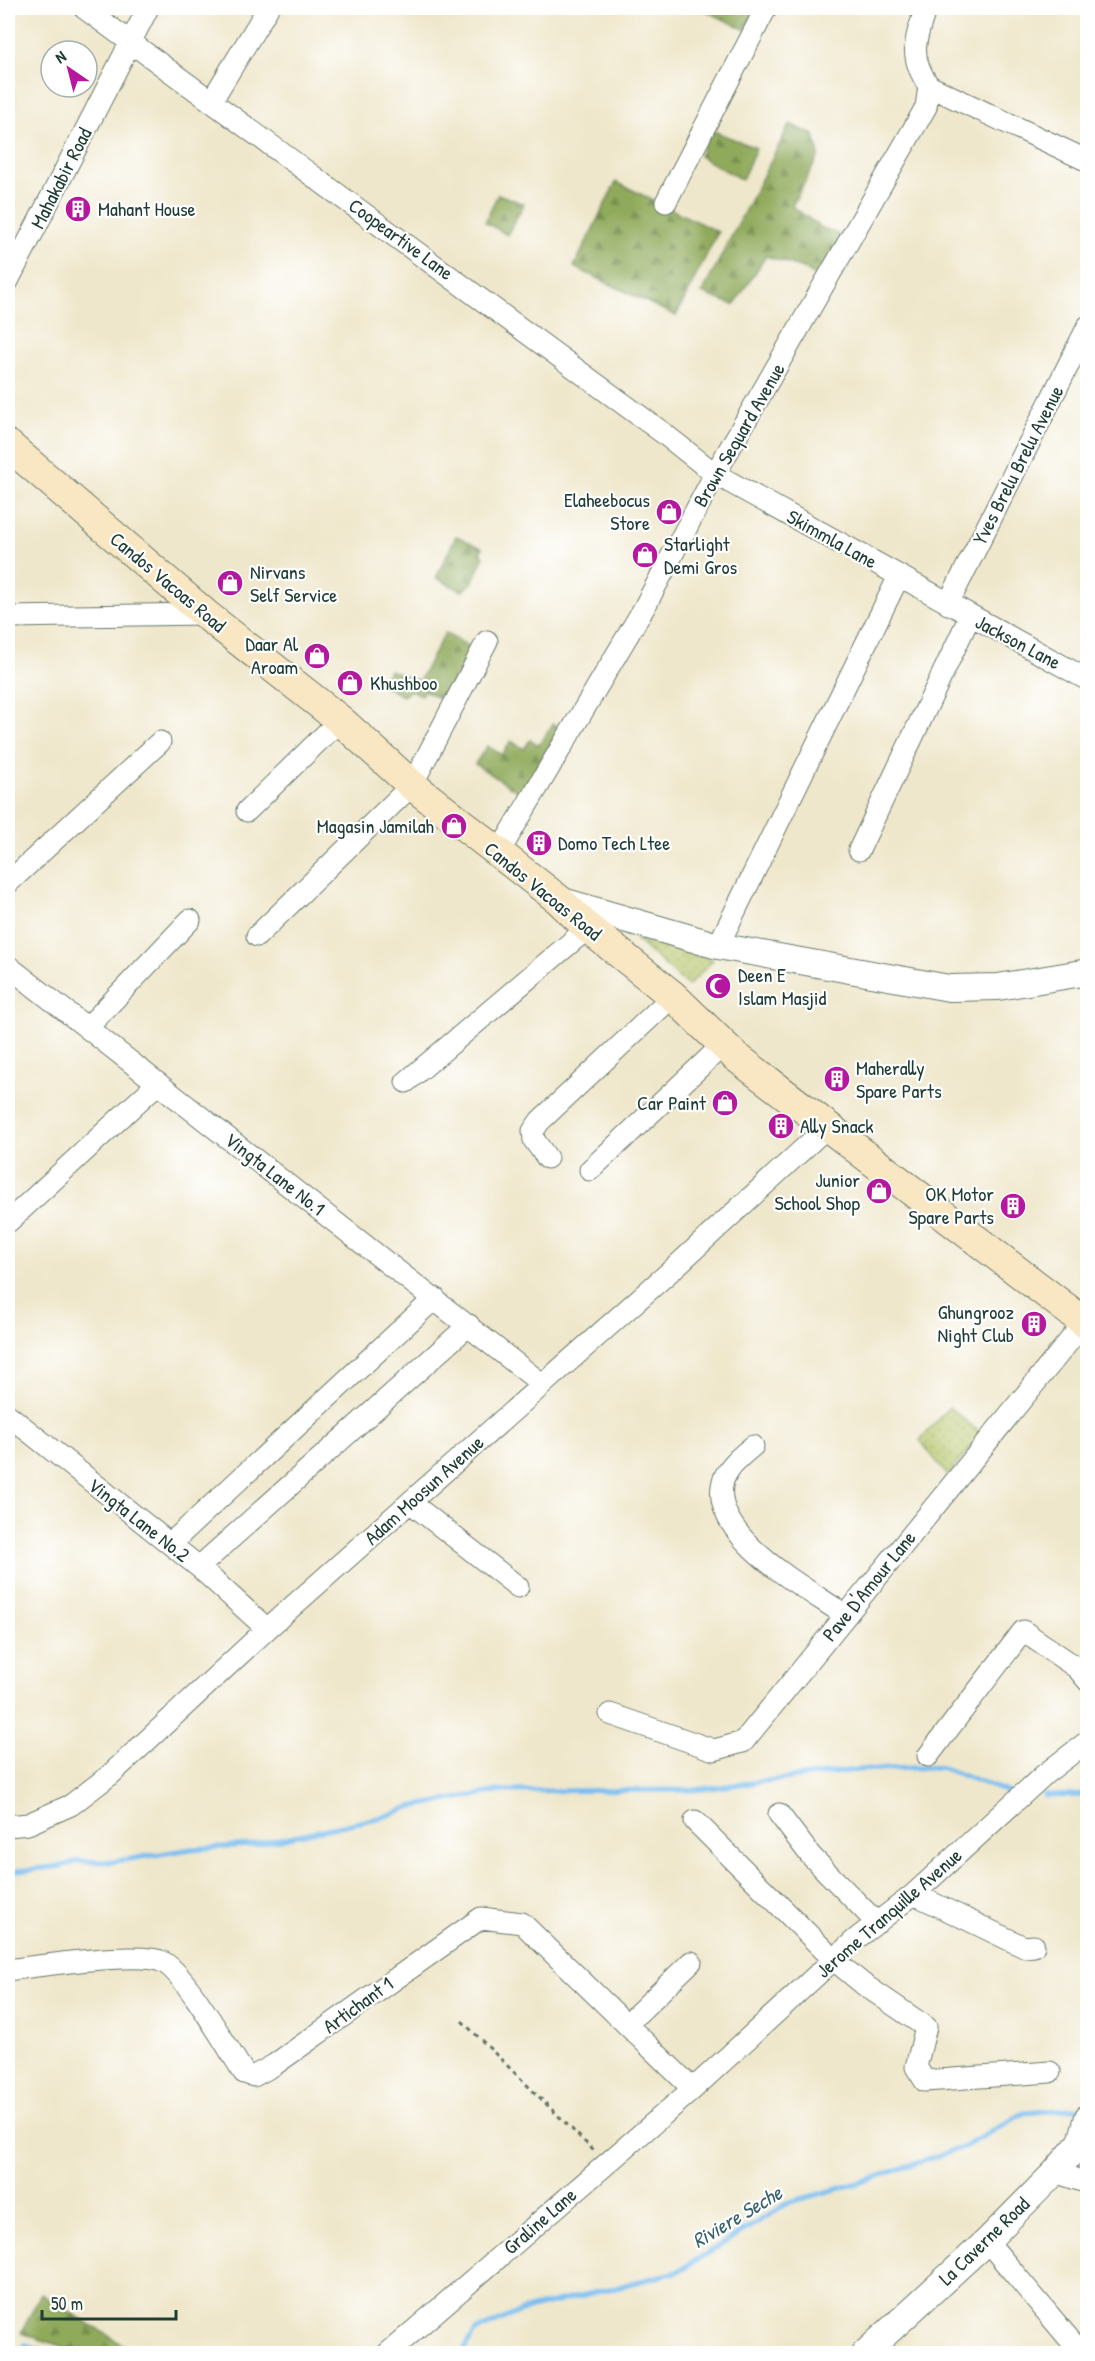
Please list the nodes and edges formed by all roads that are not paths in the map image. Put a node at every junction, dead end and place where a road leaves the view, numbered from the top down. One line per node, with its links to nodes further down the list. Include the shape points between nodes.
1 (84, 8): 6 (street, Coopeartive Lane)
2 (148, 8): 6 (street, Mahakabir Road)
3 (268, 8): 8 (street)
4 (766, 8): 10 (street)
5 (926, 8): 7 (street, via 914,46 918,70)
6 (131, 43): 8 (street, Coopeartive Lane); 11 (street, Mahakabir Road)
7 (929, 86): 9 (street); 14 (street, Brown Sequard Avenue, via 926,107)
8 (212, 100): 14 (street, Coopeartive Lane)
9 (1088, 161)
10 (666, 202)
11 (8, 281)
12 (1088, 326): 16 (street, Yves Brelu Brelu Avenue)
13 (8, 446): 17 (main road, Candos Vacoas Road)
14 (715, 474): 15 (street, Skimmla Lane); 27 (street, Brown Sequard Avenue, via 644,608)
15 (899, 576): 16 (street, Skimmla Lane); 33 (street)
16 (948, 604): 18 (street, Jackson Lane)
17 (205, 614): 19 (street); 22 (main road, Candos Vacoas Road)
18 (970, 616): 21 (street, Jackson Lane); 26 (street)
19 (8, 617)
20 (487, 640): 24 (street)
21 (1088, 680)
22 (340, 720): 24 (main road, Candos Vacoas Road); 25 (street)
23 (160, 742): 28 (street)
24 (412, 785): 27 (main road, Candos Vacoas Road); 32 (street)
25 (248, 811)
26 (859, 850)
27 (498, 854): 29 (main road, Candos Vacoas Road)
28 (8, 883)
29 (559, 900): 31 (main road, Candos Vacoas Road); 33 (street)
30 (190, 920): 37 (street)
31 (588, 928): 36 (main road, Candos Vacoas Road); 39 (street)
32 (257, 936)
33 (718, 946): 35 (street, via 949,988 998,987)
34 (8, 966): 37 (street, Vingta Lane No.1)
35 (1088, 972)
36 (673, 996): 38 (main road, Candos Vacoas Road); 42 (street, via 540,1121 533,1131 534,1140)
37 (87, 1028): 40 (street, Vingta Lane No.1)
38 (723, 1045): 41 (main road, Candos Vacoas Road); 43 (street)
39 (406, 1082)
40 (158, 1083): 44 (street); 45 (street, Vingta Lane No.1)
41 (826, 1128): 46 (main road, Candos Vacoas Road); 48 (street, Adam Moosun Avenue)
42 (546, 1158)
43 (590, 1170)
44 (8, 1222)
45 (435, 1298): 47 (street, Vingta Lane No.1); 52 (street)
46 (1086, 1322): 55 (street, Pave D'Amour Lane)
47 (469, 1325): 48 (street, Vingta Lane No.1); 53 (street)
48 (542, 1384): 51 (street, Adam Moosun Avenue)
49 (8, 1415): 52 (street, Vingta Lane No.2)
50 (753, 1446): 55 (street, via 732,1464 723,1482 724,1507 739,1537 783,1573)
51 (411, 1503): 54 (street); 56 (street, Adam Moosun Avenue)
52 (170, 1544): 53 (street, Vingta Lane No.2)
53 (199, 1567): 56 (street, Vingta Lane No.2)
54 (518, 1587)
55 (846, 1615): 58 (street, Pave D'Amour Lane, via 743,1742 714,1750)
56 (267, 1629): 63 (street, Adam Moosun Avenue, via 110,1775 71,1805 28,1824)
57 (1088, 1681): 60 (street, via 1077,1668 1023,1631)
58 (610, 1714)
59 (1088, 1741): 64 (street, Jerome Tranquille Avenue, via 1045,1774)
60 (928, 1756)
61 (779, 1814): 65 (street, via 804,1848)
62 (695, 1821): 67 (street)
63 (8, 1826)
64 (914, 1894): 65 (street, Jerome Tranquille Avenue); 66 (street, via 1024,1947)
65 (877, 1923): 67 (street, Jerome Tranquille Avenue)
66 (1034, 1946)
67 (834, 1960): 71 (street, via 926,2027 916,2067 924,2081); 72 (street, Jerome Tranquille Avenue)
68 (691, 1962): 70 (street)
69 (8, 1970): 70 (street, Artichant 1, via 138,1958 163,1962 183,1982 244,2073 254,2076 284,2059 481,1918 522,1923)
70 (627, 2024): 72 (street, Artichant 1)
71 (1050, 2072)
72 (693, 2089): 77 (street, Graline Lane)
73 (1087, 2118): 74 (street, La Caverne Road, via 1081,2142)
74 (1055, 2172): 75 (street); 76 (street, La Caverne Road)
75 (1088, 2183)
76 (987, 2241): 78 (street, La Caverne Road); 79 (street)
77 (387, 2354)
78 (864, 2354)
79 (1082, 2354)

